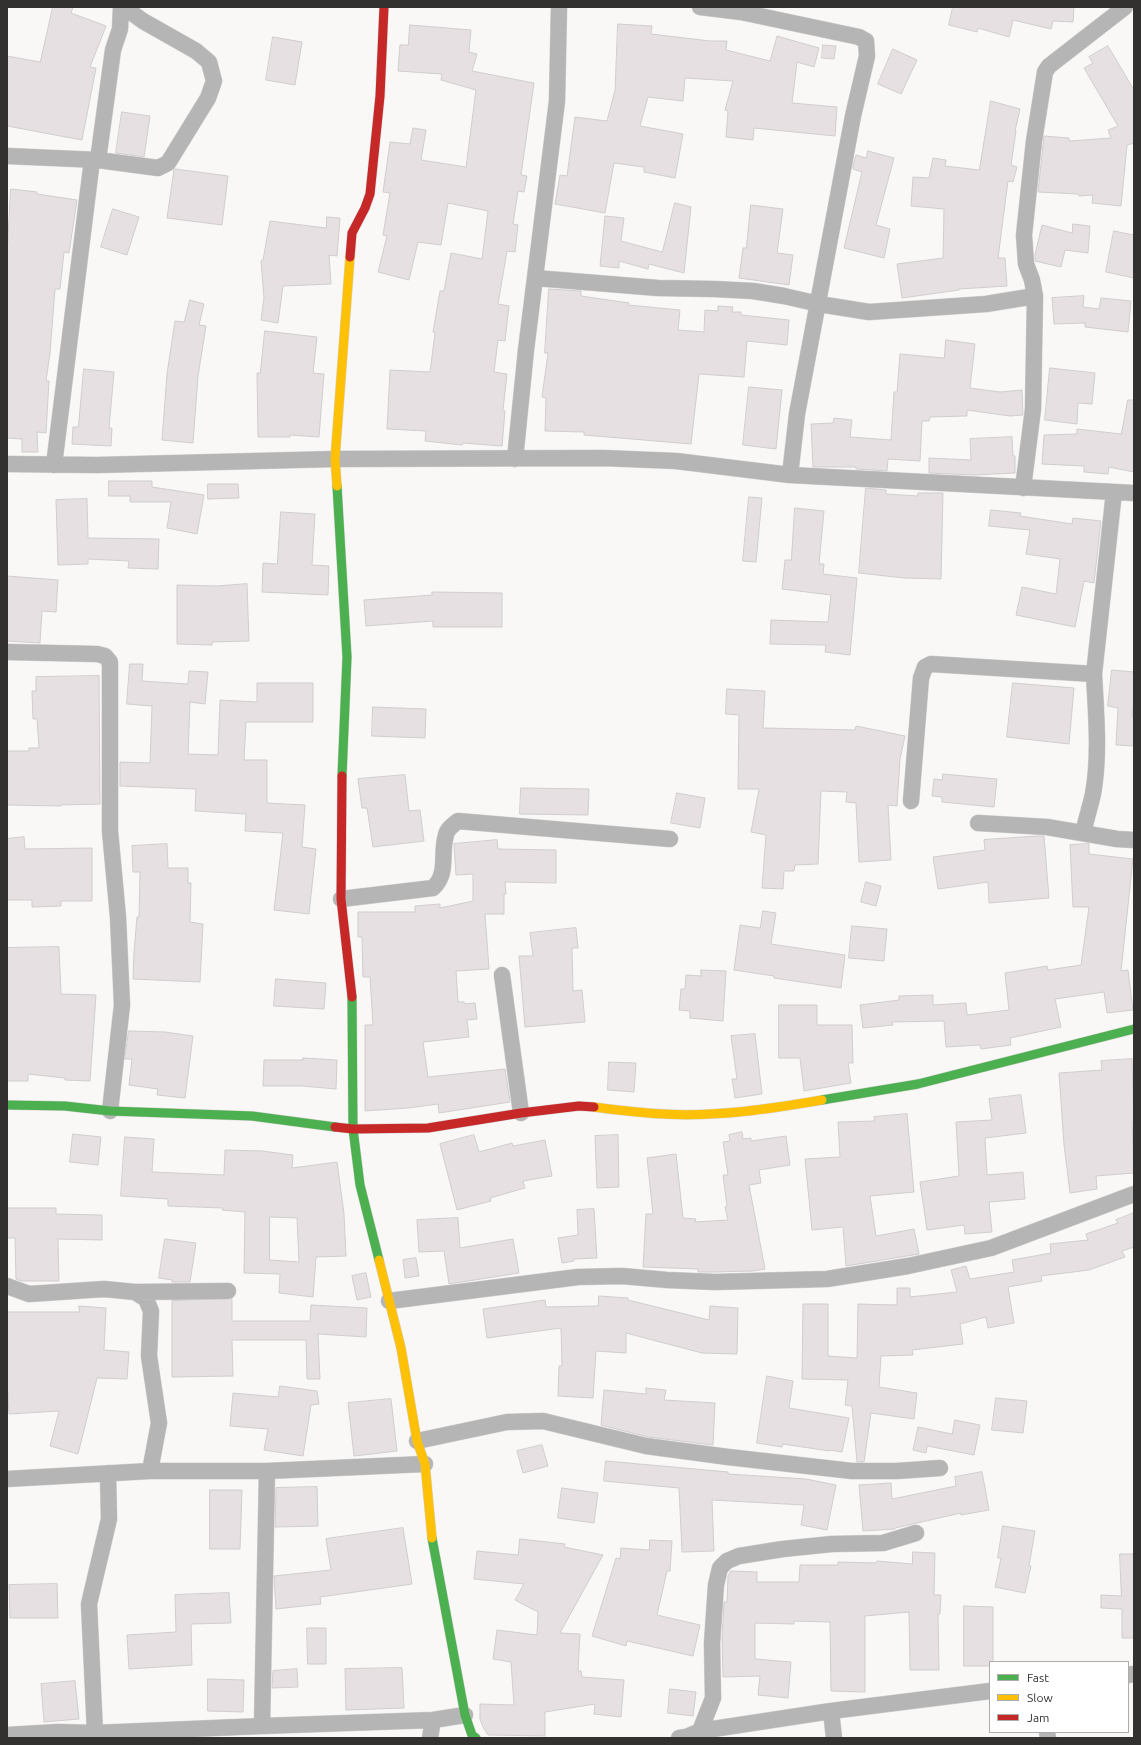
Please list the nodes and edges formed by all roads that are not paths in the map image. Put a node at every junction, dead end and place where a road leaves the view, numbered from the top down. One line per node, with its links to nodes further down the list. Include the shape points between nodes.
1 (121, 7): 11 (street, via 120,29 113,50)
2 (126, 7): 11 (street, via 143,21 196,51 209,62 214,81 208,98 168,163 158,168)
3 (384, 7): 15 (street, via 380,96 370,194 352,234 350,246)
4 (559, 7): 12 (street, via 557,101)
5 (700, 7): 9 (street)
6 (1125, 7): 13 (street, via 1055,61 1045,72 1034,141 1024,235 1026,264)
7 (1131, 7): 8 (street)
8 (1134, 9)
9 (742, 10): 14 (street, via 859,37 867,44 867,56 853,116)
10 (7, 156): 11 (street)
11 (95, 160): 18 (street)
12 (535, 278): 14 (street, via 658,288 753,291); 16 (street)
13 (1035, 296): 14 (street, via 986,304 869,312); 20 (street, via 1033,409)
14 (819, 304): 19 (street, via 796,414)
15 (335, 459): 16 (street); 18 (street); 30 (street, via 347,658 342,773)
16 (515, 459): 19 (street, via 603,458 676,461)
17 (7, 464): 18 (street)
18 (54, 464)
19 (790, 475): 20 (street)
20 (1023, 488): 21 (street)
21 (1114, 492): 22 (street); 24 (street)
22 (1134, 493)
23 (7, 652): 34 (street, via 97,654 105,656 110,662 110,831 118,917 122,1005)
24 (1094, 674): 25 (street, via 939,664 925,667 920,678); 27 (street, via 1096,766 1093,794)
25 (911, 801)
26 (978, 823): 27 (street, via 1047,827)
27 (1083, 833): 29 (street)
28 (670, 840): 30 (street, via 458,821 446,835 443,868 439,882 433,888)
29 (1134, 840)
30 (341, 899): 36 (street, via 352,994)
31 (502, 975): 35 (street)
32 (1134, 1029): 35 (street, via 918,1084 771,1110 664,1114 579,1106)
33 (7, 1105): 34 (street, via 65,1106)
34 (110, 1111): 36 (street, via 252,1116)
35 (521, 1113): 36 (street, via 428,1128)
36 (353, 1129): 41 (street, via 360,1185)
37 (1134, 1194): 41 (street, via 991,1248 908,1266 827,1279 715,1282 622,1276 578,1277)
38 (7, 1286): 40 (street, via 29,1294 104,1289)
39 (228, 1291): 40 (street)
40 (135, 1292): 45 (street, via 146,1299 151,1311 149,1356 159,1423)
41 (389, 1301): 42 (street, via 401,1348)
42 (417, 1441): 43 (street); 44 (street, via 507,1422 543,1421 646,1446 728,1457 852,1471)
43 (425, 1464): 46 (street); 52 (street, via 432,1535)
44 (940, 1468)
45 (150, 1471): 46 (street); 47 (street)
46 (267, 1471): 54 (street)
47 (108, 1473): 48 (street); 55 (street, via 109,1519 89,1604)
48 (7, 1479)
49 (916, 1533): 59 (street, via 883,1543 832,1544 783,1549 739,1556 727,1561 720,1568 716,1585 712,1643 713,1698)
50 (989, 1691): 51 (street)
51 (831, 1711): 59 (street); 62 (street)
52 (465, 1715): 53 (street); 61 (street, via 472,1735)
53 (433, 1720): 54 (street); 60 (street)
54 (262, 1726): 56 (street)
55 (95, 1733): 56 (street); 58 (street)
56 (232, 1733)
57 (7, 1735): 58 (street)
58 (59, 1735)
59 (688, 1736)
60 (430, 1738)
61 (476, 1738)
62 (834, 1738)

